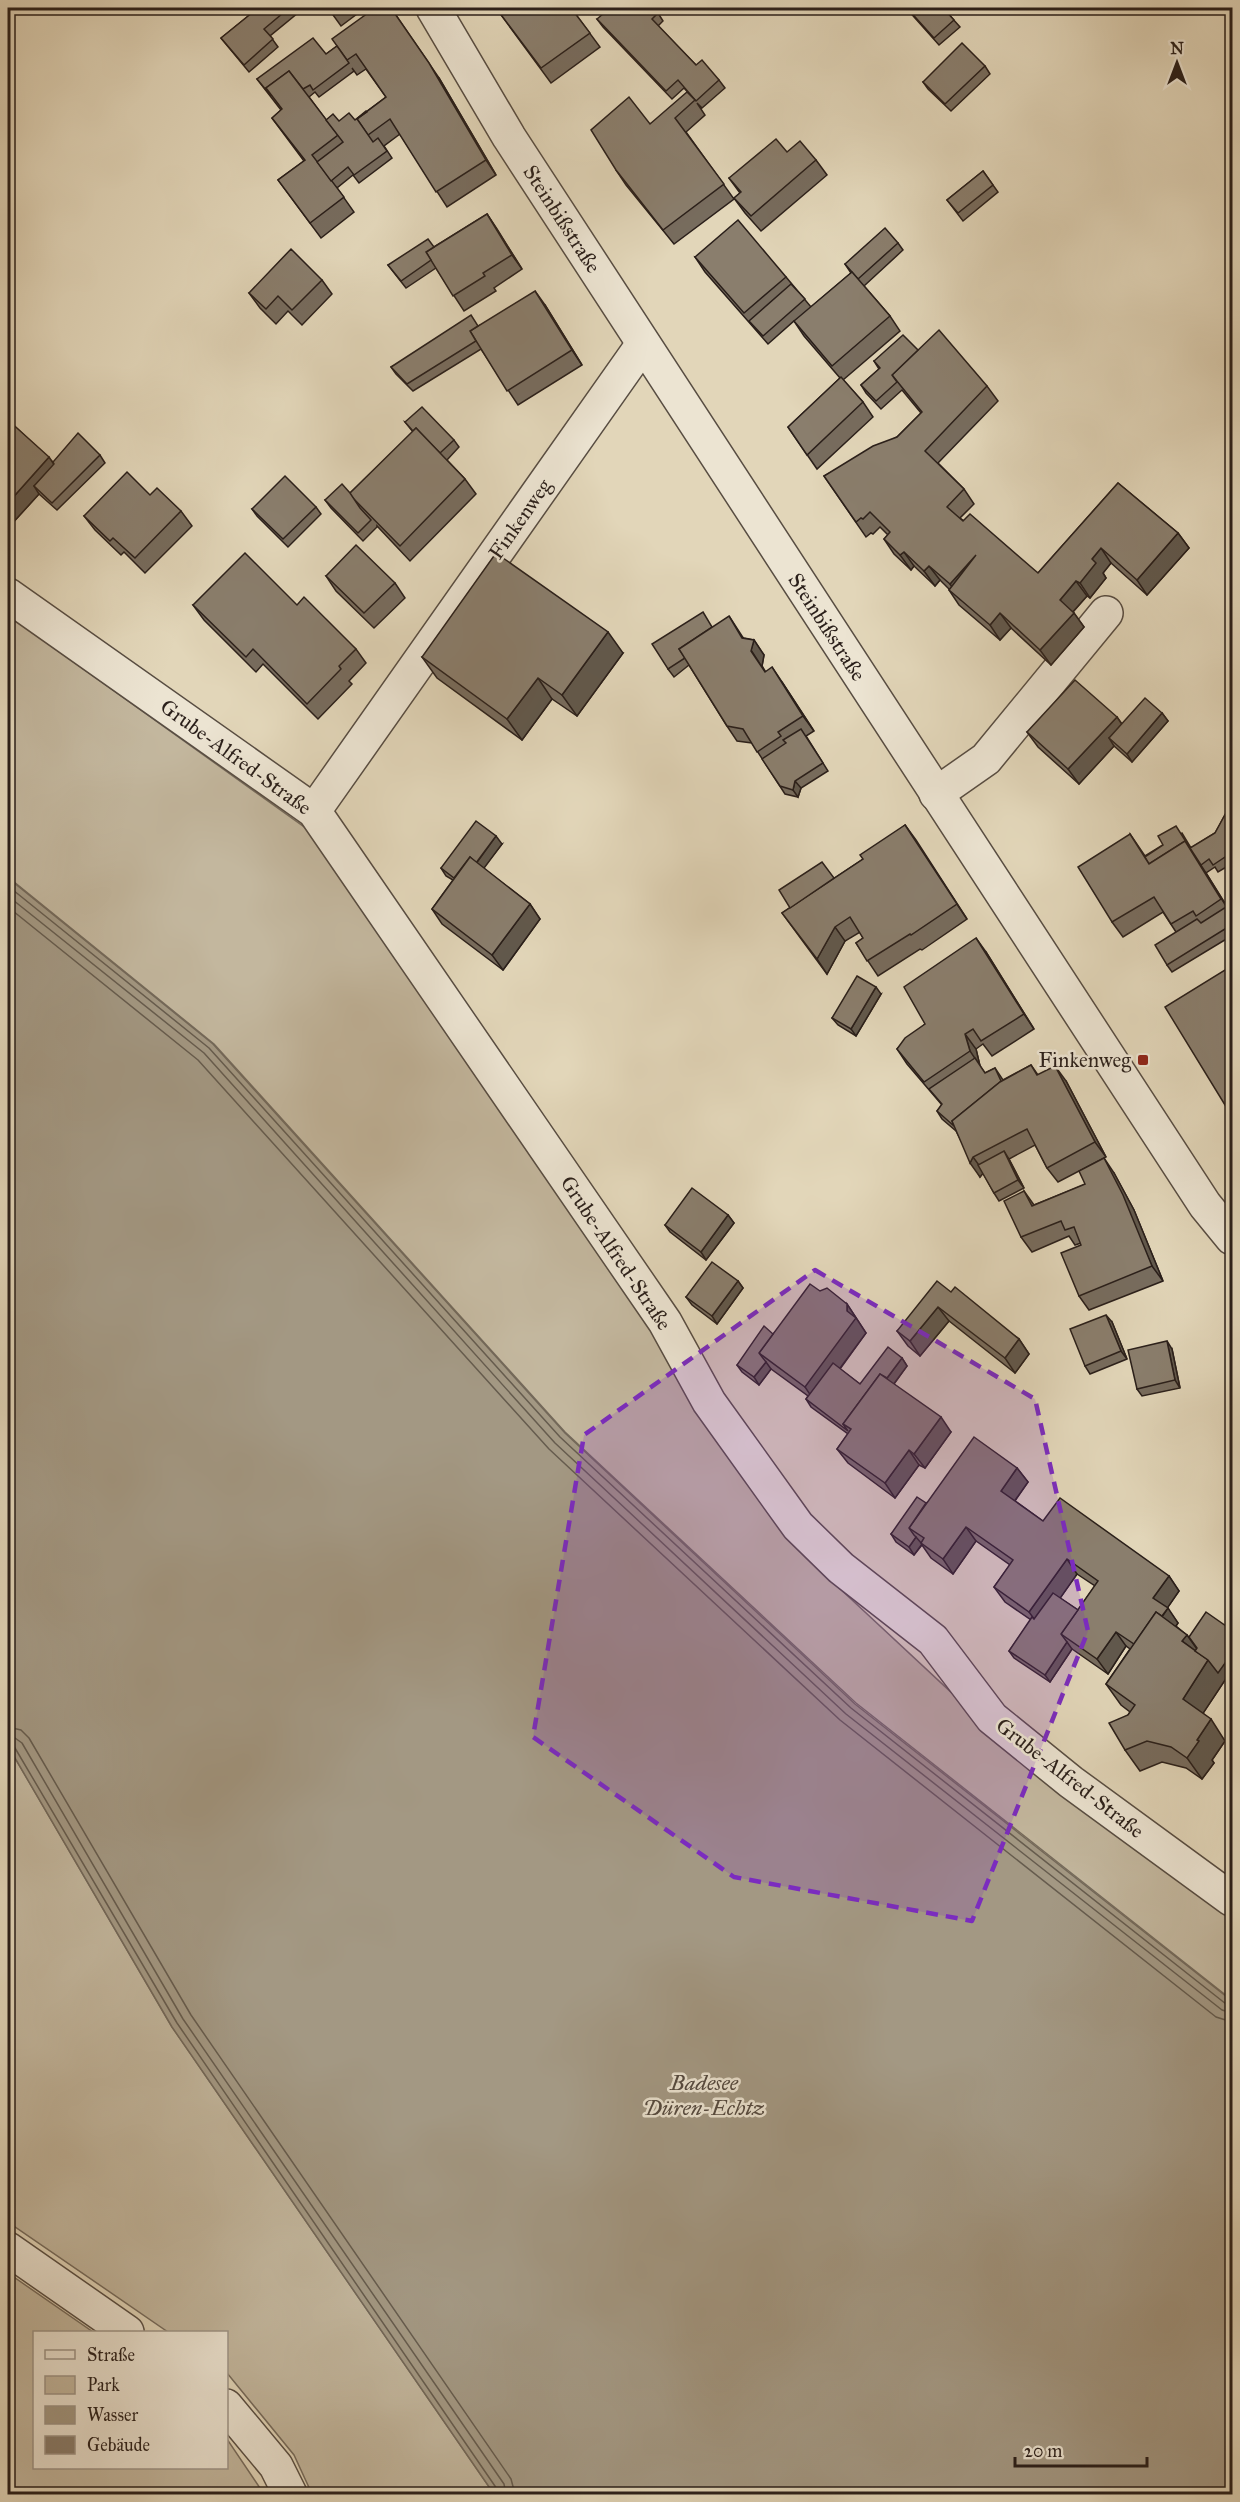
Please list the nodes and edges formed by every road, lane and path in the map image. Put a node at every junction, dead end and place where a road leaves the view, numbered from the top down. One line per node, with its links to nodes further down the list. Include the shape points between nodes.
1 (433, 8): 2 (street, Steinbißstraße, via 509,137)
2 (643, 344): 5 (street, Steinbißstraße); 6 (street, Finkenweg)
3 (8, 595): 6 (street, Grube-Alfred-Straße)
4 (1106, 614): 5 (street, via 986,759)
5 (936, 794): 7 (street, Steinbißstraße, via 1205,1205)
6 (314, 811): 8 (street, Grube-Alfred-Straße, via 665,1322 709,1402 798,1526 841,1568 933,1640 992,1718 1071,1782 1231,1899)
7 (1233, 1238)
8 (1233, 1892)
9 (8, 2249): 10 (street)
10 (126, 2331)
11 (228, 2408): 12 (street, via 276,2466)
12 (290, 2494)

